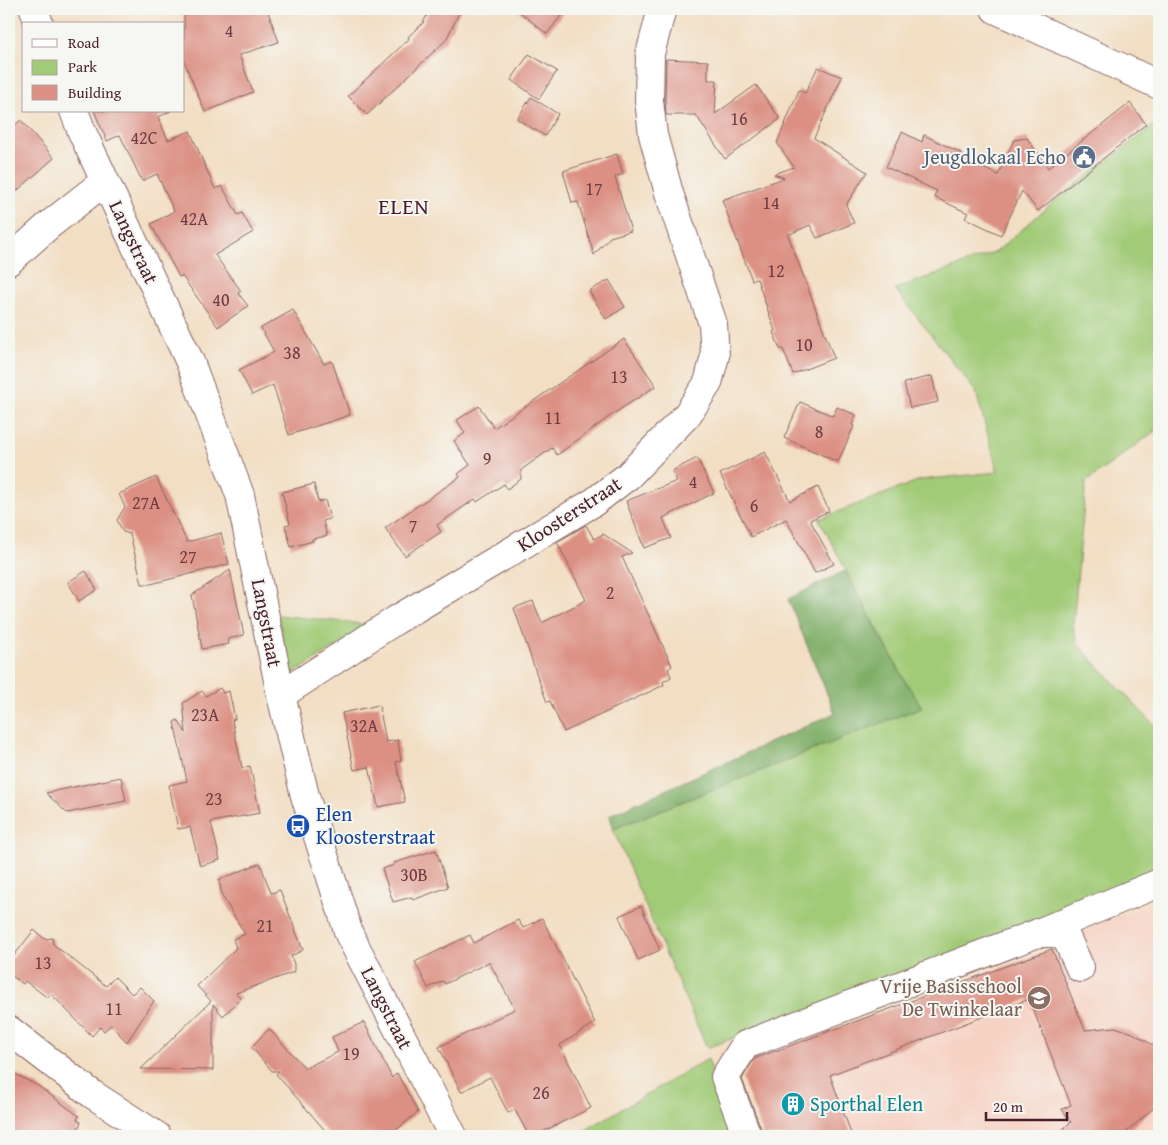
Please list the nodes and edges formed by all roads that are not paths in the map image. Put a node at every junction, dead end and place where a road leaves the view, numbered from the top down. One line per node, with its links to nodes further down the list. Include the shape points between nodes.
1 (34, 9): 4 (street)
2 (662, 9): 9 (street, Kloosterstraat, via 650,54 649,100 653,135 713,324 715,356 708,383 687,415 628,476 594,502 396,620)
3 (995, 9): 5 (street)
4 (39, 22)
5 (1159, 85)
6 (74, 112): 7 (street, Langstraat)
7 (105, 181): 8 (street); 9 (street, Langstraat, via 190,362 240,496)
8 (9, 260)
9 (281, 695): 15 (street, Langstraat, via 305,796 349,934)
10 (1159, 883): 11 (street)
11 (1038, 933): 12 (street, via 1055,932 1066,938); 16 (street, via 744,1044 725,1077)
12 (1080, 968)
13 (9, 1030): 14 (street, via 92,1094)
14 (157, 1136)
15 (453, 1136)
16 (747, 1136)

